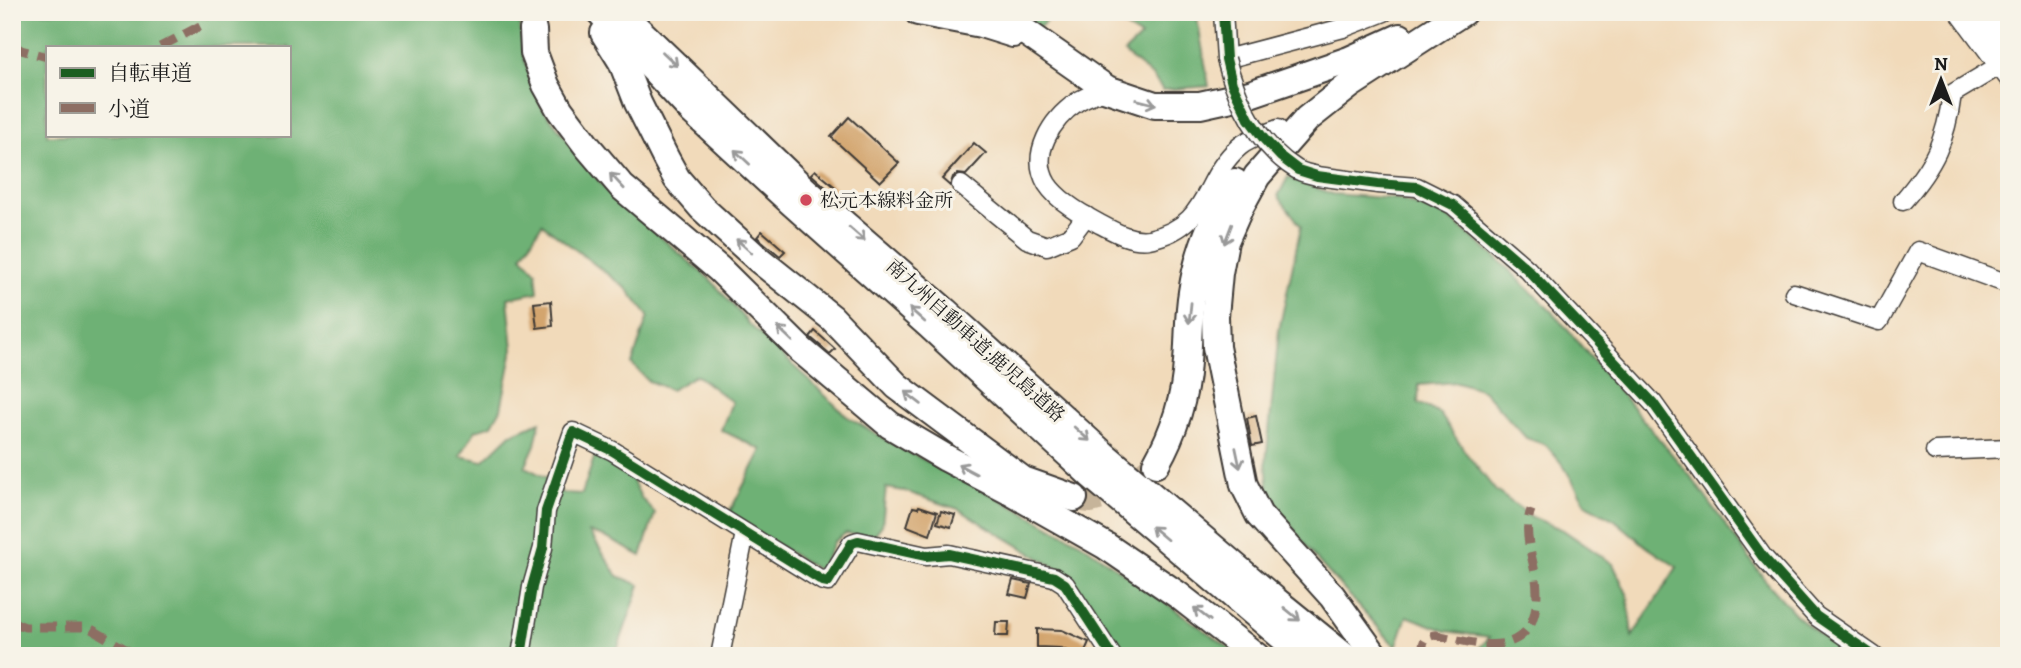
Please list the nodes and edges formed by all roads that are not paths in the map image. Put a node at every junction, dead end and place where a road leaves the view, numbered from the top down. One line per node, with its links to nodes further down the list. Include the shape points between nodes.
1 (590, 12): 26 (highway, one-way to 1, via 1023,480 897,386 832,318 702,208 677,179 622,62)
2 (600, 12): 32 (highway, 南九州自動車道;鹿児島道路, one-way to 2, via 1091,475 792,203 692,111)
3 (620, 12): 33 (highway, 南九州自動車道;鹿児島道路, one-way to 33, via 805,190 1104,455)
4 (918, 12): 15 (highway, via 1007,31)
5 (992, 12): 15 (highway)
6 (1223, 12): 13 (street)
7 (1384, 12): 13 (street, via 1343,28)
8 (1448, 12): 16 (highway, one-way to 8, via 1155,105 1223,100 1349,60)
9 (1463, 12): 12 (highway)
10 (1962, 12): 14 (main road)
11 (533, 30): 31 (highway, one-way to 11, via 1106,546 890,425 801,350 719,269 621,187 560,110 534,53)
12 (1408, 49): 17 (highway, via 1331,87); 34 (highway, one-way to 34, via 1307,119 1257,176 1225,242 1215,316 1216,347 1244,485 1259,515 1332,596)
13 (1226, 59): 35 (street, bridge, via 1249,119 1298,170 1417,187 1453,205 1527,269 1653,403 1763,557 1816,616)
14 (2005, 70): 19 (street, via 1952,94 1941,145)
15 (1085, 73): 16 (highway)
16 (1107, 89): 20 (street, via 1066,111 1041,149 1048,185)
17 (1278, 128): 20 (street, via 1241,145 1191,218 1177,230 1144,240 1129,238); 25 (highway, one-way to 25, via 1224,199 1200,255 1180,412)
18 (961, 185): 20 (street, via 1027,239 1046,246 1071,236)
19 (1903, 201)
20 (1086, 216)
21 (2009, 279): 22 (street, via 2000,281 1918,251 1879,321)
22 (1794, 293)
23 (2009, 448): 24 (street)
24 (1935, 451)
25 (1156, 464)
26 (1074, 498)
27 (745, 533): 28 (street, via 613,451 573,432 546,511); 29 (street); 30 (street, via 828,582 852,543 858,541 926,556 949,554 1054,577 1065,584)
28 (522, 656)
29 (720, 656)
30 (1112, 656)
31 (1256, 656)
32 (1305, 656)
33 (1344, 656)
34 (1376, 656)
35 (1874, 656)

